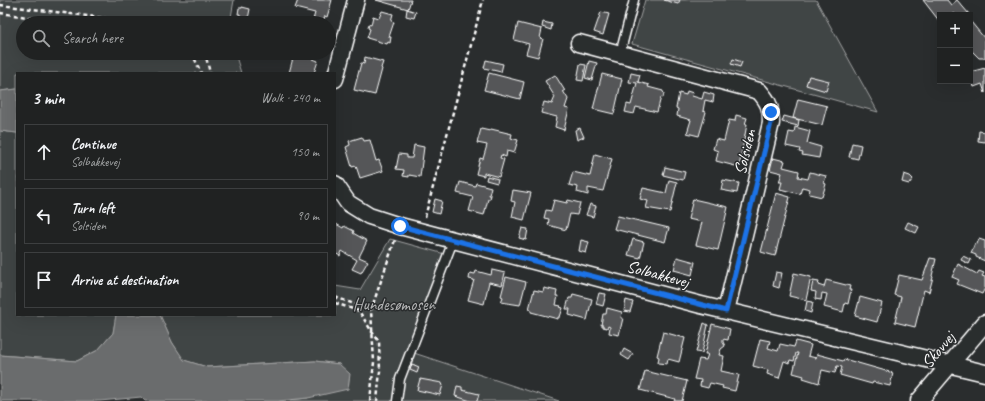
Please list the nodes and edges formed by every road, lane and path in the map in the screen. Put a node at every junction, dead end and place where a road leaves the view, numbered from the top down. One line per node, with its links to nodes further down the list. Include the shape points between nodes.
1 (356, 0): 14 (street)
2 (482, 0): 17 (path)
3 (634, 0): 9 (lane)
4 (0, 4): 7 (path)
5 (0, 13): 6 (path)
6 (20, 16)
7 (91, 16)
8 (579, 43): 9 (street, Solsiden)
9 (620, 54): 22 (street, Solsiden, via 759,91 767,101 771,123)
10 (194, 60): 12 (path)
11 (207, 60): 13 (path)
12 (200, 72)
13 (210, 72)
14 (336, 75)
15 (336, 185): 16 (street, Solbakkevej, via 348,203 369,216)
16 (400, 226): 17 (street, Solbakkevej); 21 (path)
17 (421, 231): 18 (street, Solbakkevej)
18 (454, 241): 22 (street, Solbakkevej); 29 (lane, via 400,379)
19 (336, 297): 21 (path)
20 (336, 303): 24 (path, via 359,311)
21 (371, 310): 24 (path)
22 (726, 311): 25 (street, Solbakkevej)
23 (985, 323): 25 (street, Skovvej)
24 (372, 332): 27 (path, via 374,362); 28 (path, via 379,341)
25 (950, 364): 26 (street, Solbakkevej); 30 (street, Skovvej)
26 (985, 372)
27 (370, 401)
28 (377, 401)
29 (397, 401)
30 (919, 401)

